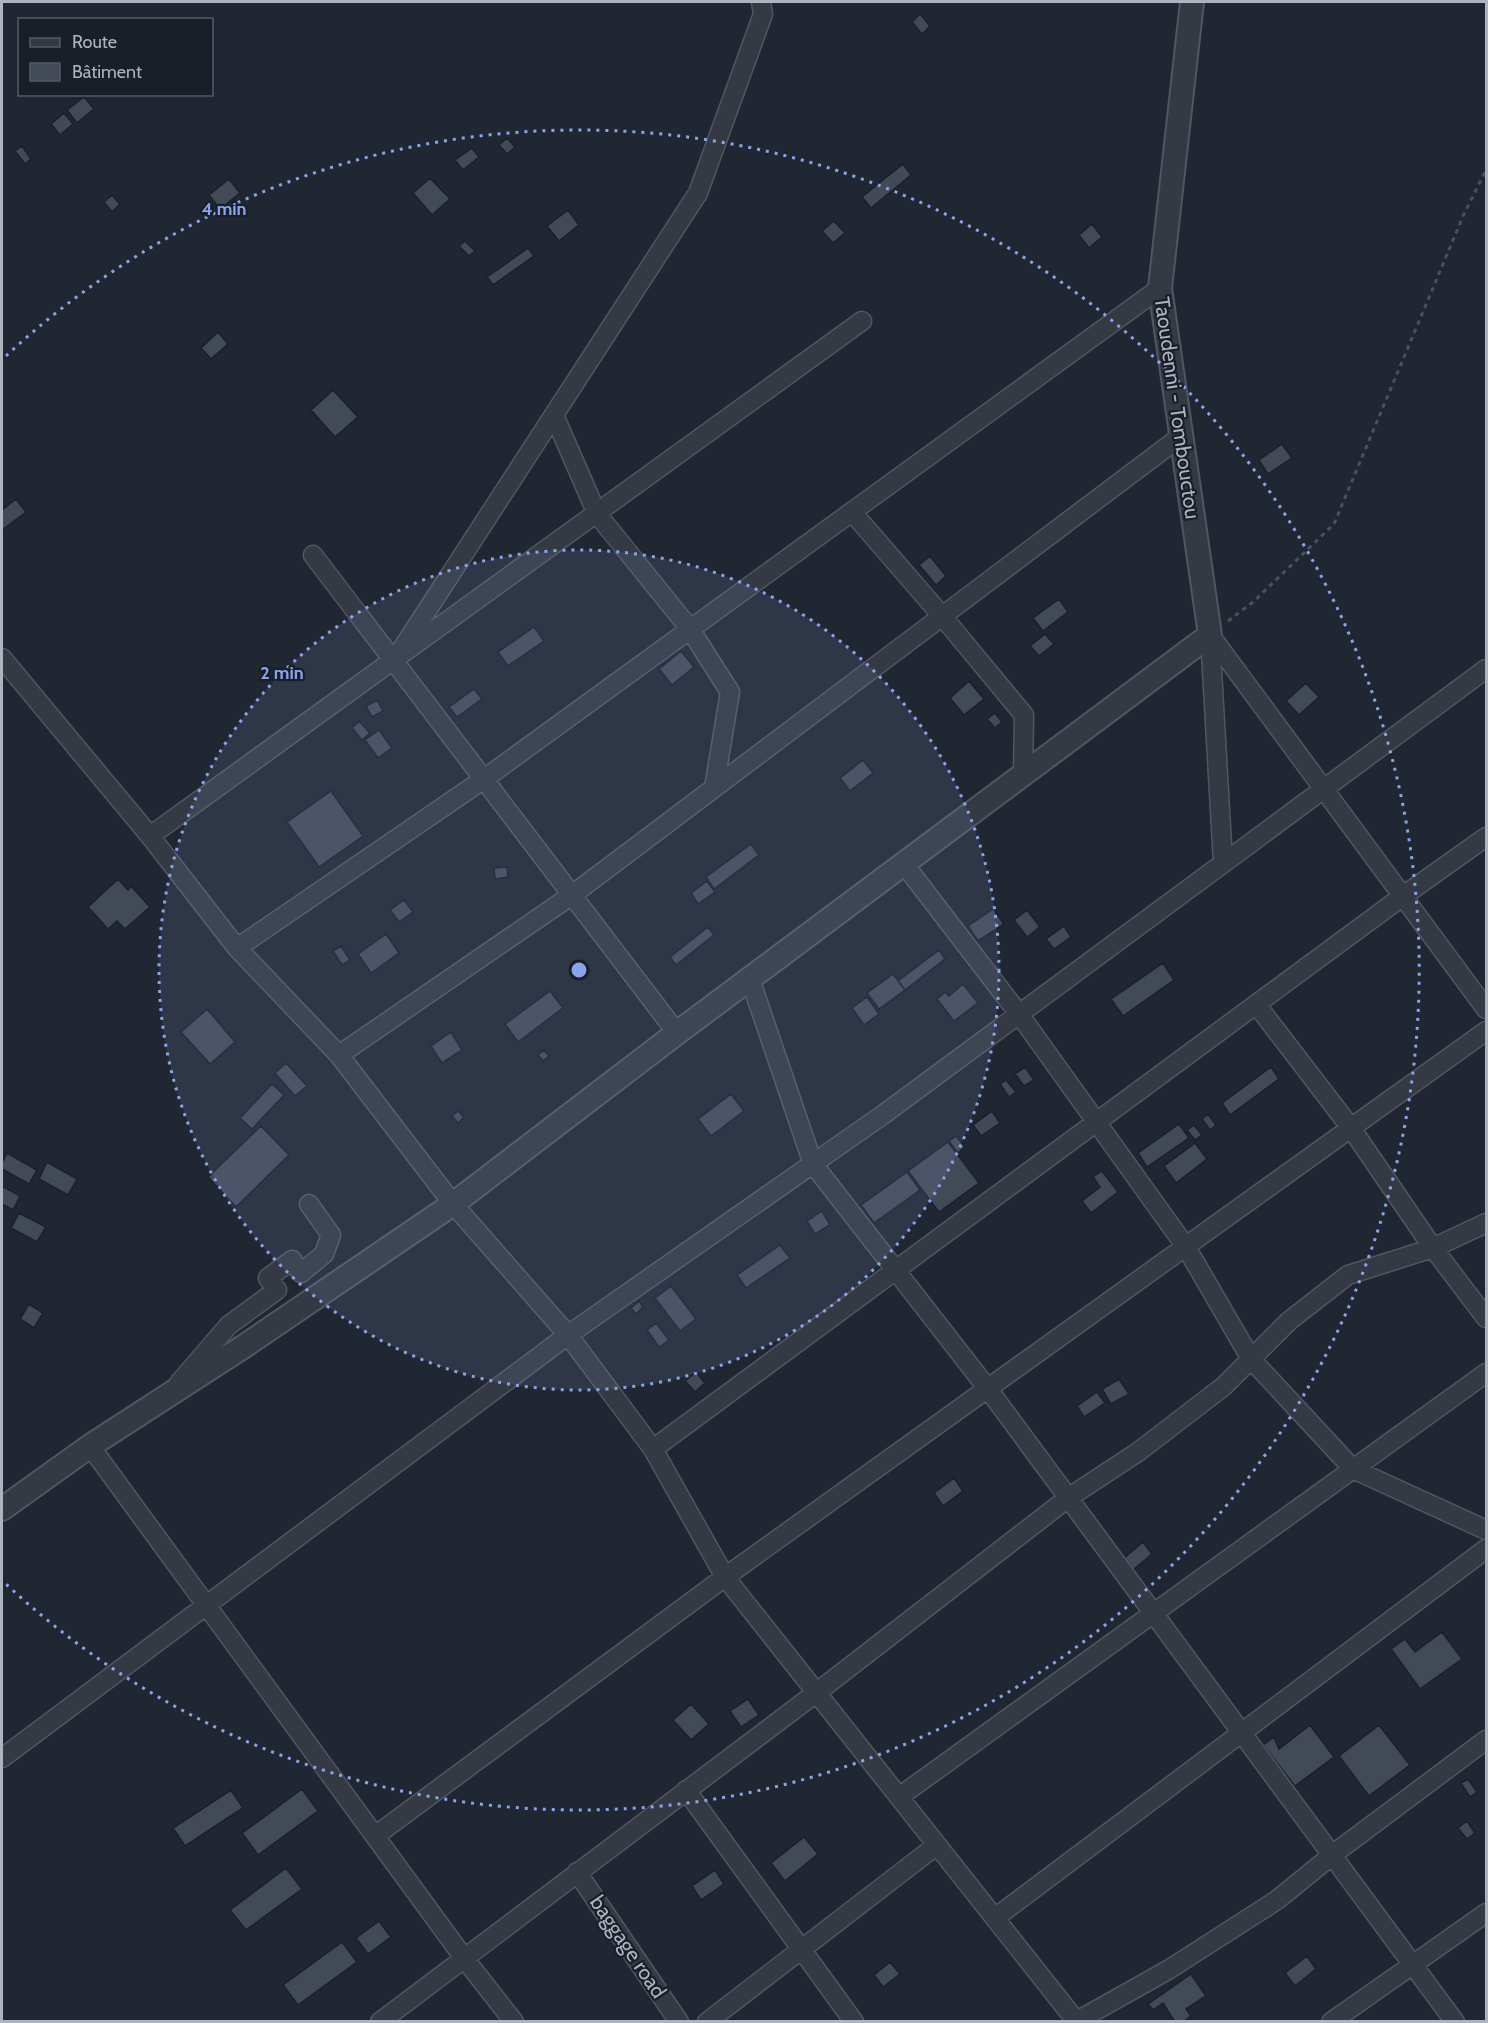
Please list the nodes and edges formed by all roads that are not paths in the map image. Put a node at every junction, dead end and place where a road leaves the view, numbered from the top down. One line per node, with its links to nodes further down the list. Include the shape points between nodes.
1 (761, 2): 5 (street, via 763,14 698,194)
2 (1192, 2): 3 (street, Taoudenni - Tombouctou)
3 (1160, 288): 6 (street, Taoudenni - Tombouctou); 7 (street)
4 (862, 321): 8 (street)
5 (554, 416): 8 (street); 14 (street)
6 (1180, 437): 10 (street); 12 (street, Taoudenni - Tombouctou)
7 (852, 512): 10 (street); 11 (street)
8 (597, 514): 11 (street); 14 (street)
9 (313, 555): 14 (street)
10 (942, 616): 16 (street, via 1024,715); 18 (street)
11 (690, 629): 17 (street); 18 (street, via 730,692)
12 (1210, 635): 16 (street); 19 (street); 22 (street)
13 (2, 658): 20 (street)
14 (394, 661): 17 (street); 20 (street)
15 (1486, 669): 19 (street)
16 (1023, 775): 23 (street)
17 (484, 779): 24 (street); 26 (street)
18 (714, 788): 24 (street)
19 (1324, 788): 22 (street); 25 (street)
20 (150, 836): 26 (street)
21 (1486, 837): 25 (street)
22 (1223, 863): 30 (street)
23 (904, 864): 27 (street); 30 (street)
24 (572, 895): 32 (street); 33 (street)
25 (1403, 896): 28 (street); 29 (street)
26 (237, 948): 33 (street)
27 (750, 979): 32 (street); 36 (street)
28 (1256, 1004): 34 (street); 35 (street)
29 (1486, 1009)
30 (1019, 1014): 34 (street); 36 (street)
31 (1486, 1031): 35 (street)
32 (677, 1033): 38 (street)
33 (339, 1055): 38 (street)
34 (1097, 1122): 40 (street); 42 (street)
35 (1351, 1128): 40 (street); 41 (street)
36 (813, 1164): 42 (street); 44 (street)
37 (309, 1204): 48 (street, via 331,1235 324,1254 301,1273 291,1260 268,1278 277,1290 229,1325)
38 (453, 1204): 44 (street); 48 (street)
39 (1486, 1223): 41 (street)
40 (1186, 1247): 45 (street); 47 (street)
41 (1433, 1248): 43 (street); 45 (street, via 1348,1275 1289,1321)
42 (896, 1270): 47 (street); 50 (street)
43 (1486, 1318)
44 (568, 1335): 50 (street); 57 (street)
45 (1251, 1359): 51 (street); 52 (street, via 1224,1386 1146,1446)
46 (1486, 1373): 51 (street)
47 (988, 1389): 52 (street); 56 (street)
48 (170, 1394): 49 (street)
49 (90, 1446): 53 (street); 57 (street)
50 (653, 1449): 56 (street)
51 (1353, 1469): 54 (street); 58 (street)
52 (1068, 1498): 58 (street); 59 (street)
53 (2, 1509)
54 (1486, 1530)
55 (1486, 1549): 60 (street)
56 (725, 1577): 59 (street); 65 (street)
57 (206, 1605): 62 (street); 65 (street)
58 (1153, 1614): 60 (street); 64 (street)
59 (816, 1693): 63 (street); 64 (street)
60 (1241, 1733): 67 (street); 70 (street)
61 (1486, 1740): 67 (street)
62 (2, 1758)
63 (686, 1790): 68 (street); 71 (street)
64 (899, 1797): 66 (street)
65 (375, 1836): 72 (street)
66 (937, 1845): 70 (street); 71 (street)
67 (1332, 1855): 73 (street); 74 (street, via 1277,1900 1168,1970)
68 (577, 1872): 72 (street); 77 (street, baggage road)
69 (1486, 1913): 73 (street)
70 (995, 1918): 74 (street)
71 (803, 1950): 78 (street); 79 (street)
72 (464, 1958): 75 (street); 76 (street)
73 (1413, 1964): 80 (street); 81 (street)
74 (1077, 2021)
75 (380, 2022)
76 (514, 2022)
77 (679, 2022)
78 (708, 2022)
79 (854, 2022)
80 (1331, 2022)
81 (1455, 2022)

